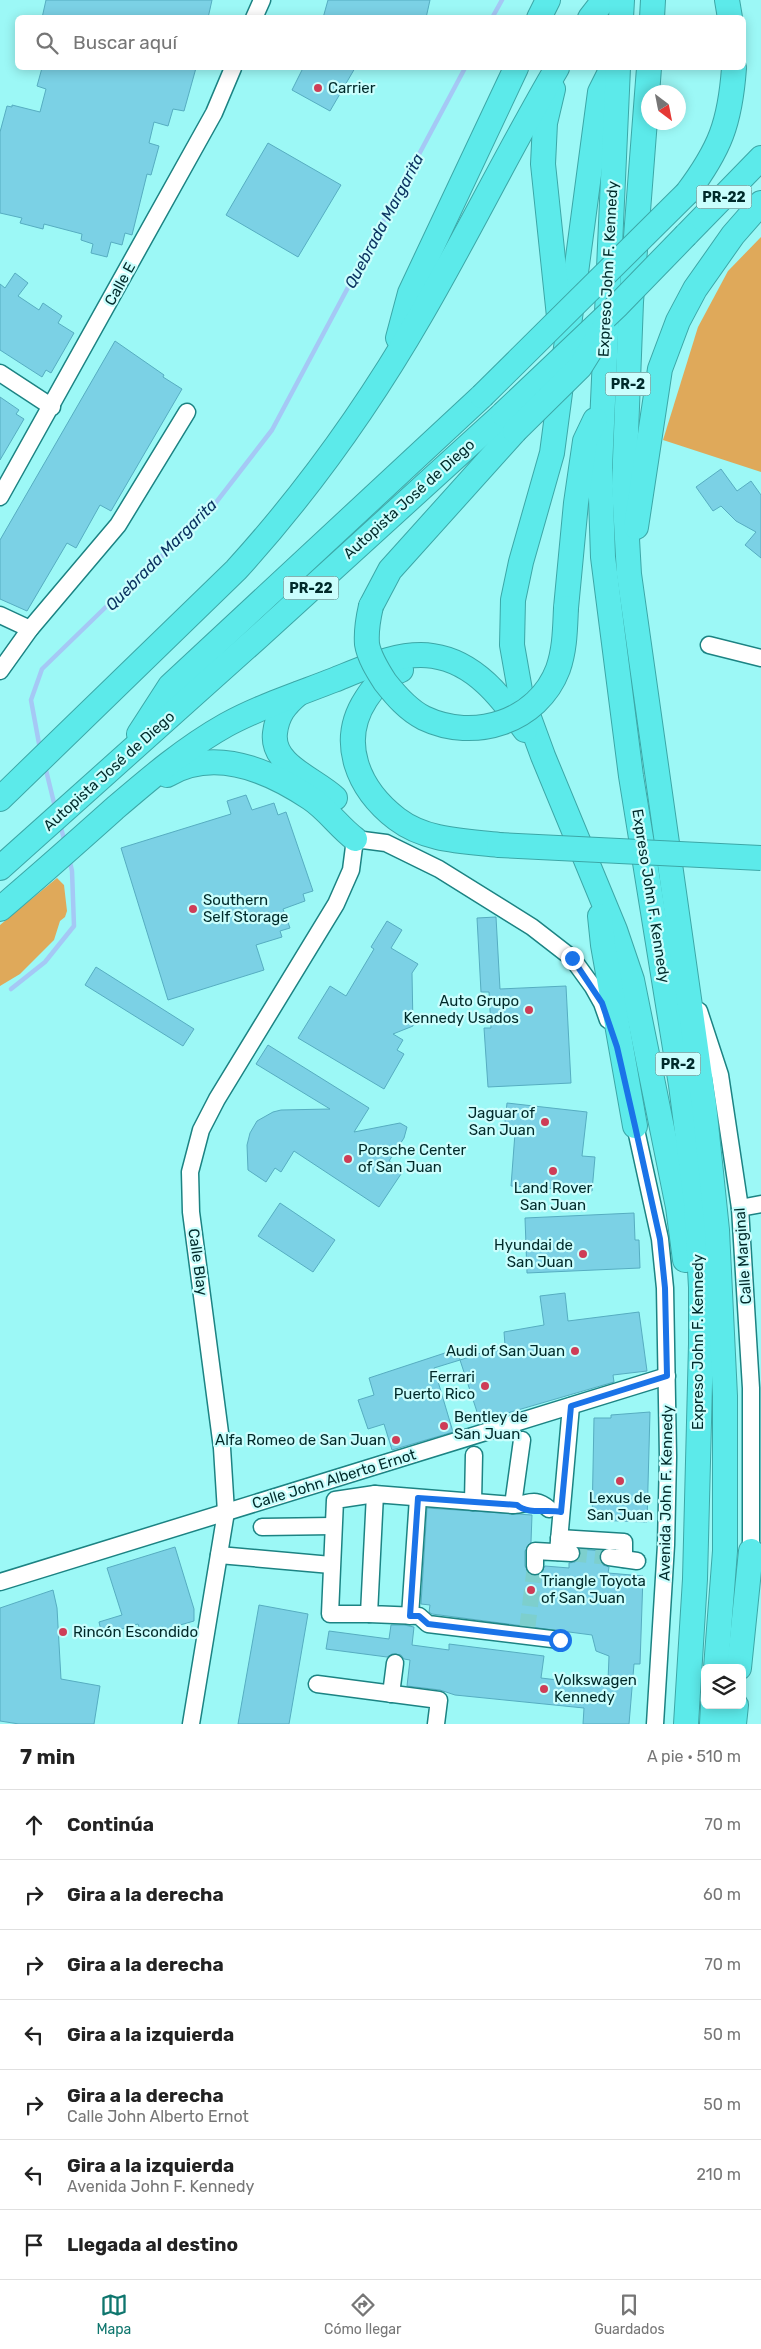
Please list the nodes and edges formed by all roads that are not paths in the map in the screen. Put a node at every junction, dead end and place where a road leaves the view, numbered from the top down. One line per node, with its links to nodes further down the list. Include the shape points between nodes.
1 (262, 0): 7 (street)
2 (548, 0): 8 (highway)
3 (604, 0): 9 (highway)
4 (622, 0): 10 (highway)
5 (653, 0): 11 (highway)
6 (727, 0): 12 (highway)
7 (255, 15)
8 (540, 15)
9 (592, 15)
10 (621, 15)
11 (652, 15)
12 (730, 15)
13 (233, 70): 26 (street, Calle E, via 214,113)
14 (515, 70): 23 (highway, via 410,293)
15 (556, 70): 23 (highway)
16 (557, 70): 24 (highway, via 545,123 543,164)
17 (611, 70): 24 (highway, via 600,92)
18 (618, 70): 27 (highway, Expreso John F. Kennedy / PR-2)
19 (649, 70): 31 (highway, Expreso John F. Kennedy / PR-2, via 631,302 624,467)
20 (734, 70): 40 (highway, bridge, via 725,130 713,155 687,193 482,396 170,686)
21 (761, 158): 29 (highway, Autopista José de Diego / PR-22, bridge)
22 (761, 202): 31 (highway, via 695,289 678,321 660,370)
23 (391, 364): 41 (highway, via 342,441 269,534)
24 (564, 365): 39 (highway, via 552,453 520,562 511,621 521,696)
25 (0, 373): 26 (street)
26 (52, 407): 30 (street, Calle E)
27 (602, 407): 29 (highway, bridge, via 585,441 576,503 564,650 558,670 533,706 505,722 460,728 423,717 401,702 380,674 367,645 367,626 371,606 390,570); 52 (highway, Expreso John F. Kennedy / PR-2, via 600,468 604,557 631,776 688,1136)
28 (187, 412): 33 (street, via 118,525)
29 (509, 422): 40 (highway, Autopista José de Diego / PR-22)
30 (0, 497)
31 (629, 574): 48 (highway, Expreso John F. Kennedy / PR-2)
32 (0, 615): 33 (street)
33 (30, 629): 37 (street)
34 (709, 645): 35 (street)
35 (761, 658)
36 (468, 670): 38 (highway, via 446,659 412,656 393,659); 39 (highway, via 505,702); 44 (highway, bridge, via 438,664 414,665 377,684 362,704 354,724 352,747 357,768 368,789 397,819 440,839)
37 (0, 671)
38 (300, 693): 42 (highway, via 269,704 204,739 163,768); 43 (highway, via 282,709 276,722 276,749 285,762 324,788 338,802 350,819)
39 (543, 756): 46 (highway)
40 (120, 762): 45 (highway, Autopista José de Diego / PR-22)
41 (3, 796)
42 (111, 812): 43 (highway, via 180,767 212,762 233,763 255,769 311,798); 47 (highway)
43 (355, 839): 49 (street, Avenida John F. Kennedy, via 386,843 439,869 532,926 572,958 602,1003 617,1047); 63 (street, Calle Blay, via 351,870 336,904 217,1099 201,1130 190,1172 191,1212 222,1448)
44 (761, 858)
45 (0, 868)
46 (597, 887): 49 (highway, via 603,945); 52 (highway, via 632,980 678,1207 686,1264)
47 (0, 909)
48 (684, 969): 51 (street, Calle Marginal, via 720,1075); 77 (highway, Expreso John F. Kennedy / PR-2, via 704,1105 717,1230 725,1396 725,1551)
49 (635, 1126): 53 (street, Avenida John F. Kennedy, via 660,1239)
50 (761, 1204): 51 (street)
51 (740, 1208): 54 (street, Calle Marginal)
52 (701, 1288): 86 (highway, Expreso John F. Kennedy / PR-2, via 695,1579)
53 (667, 1376): 55 (street, Calle John Alberto Ernot); 69 (street, Avenida John F. Kennedy)
54 (756, 1389): 67 (street, Calle Marginal)
55 (571, 1406): 62 (street); 63 (street, Calle John Alberto Ernot)
56 (522, 1440): 61 (street)
57 (474, 1455): 60 (street)
58 (375, 1494): 59 (street); 64 (street, via 335,1500); 73 (street)
59 (418, 1498): 60 (street); 74 (street)
60 (473, 1502): 61 (street)
61 (515, 1505): 62 (street, via 523,1501 532,1502)
62 (555, 1510): 66 (street)
63 (226, 1512): 68 (street, Calle Blay); 72 (street, Calle John Alberto Ernot)
64 (333, 1526): 65 (street); 70 (street)
65 (262, 1527)
66 (563, 1548): 69 (street, via 624,1542 629,1560); 71 (street, via 535,1551)
67 (756, 1552): 78 (highway)
68 (219, 1555): 70 (street); 83 (street, Calle Blay)
69 (666, 1563): 85 (street, Avenida John F. Kennedy)
70 (331, 1566): 73 (street, via 330,1614)
71 (535, 1566)
72 (0, 1582)
73 (369, 1614): 74 (street)
74 (410, 1616): 75 (street, via 419,1616 428,1624 527,1633)
75 (560, 1640)
76 (395, 1662): 80 (street)
77 (716, 1664)
78 (740, 1664)
79 (317, 1684): 80 (street)
80 (390, 1694): 84 (street, via 439,1700)
81 (713, 1709): 87 (highway)
82 (736, 1709): 88 (highway)
83 (191, 1724)
84 (436, 1724)
85 (655, 1724)
86 (686, 1724)
87 (712, 1724)
88 (734, 1724)

